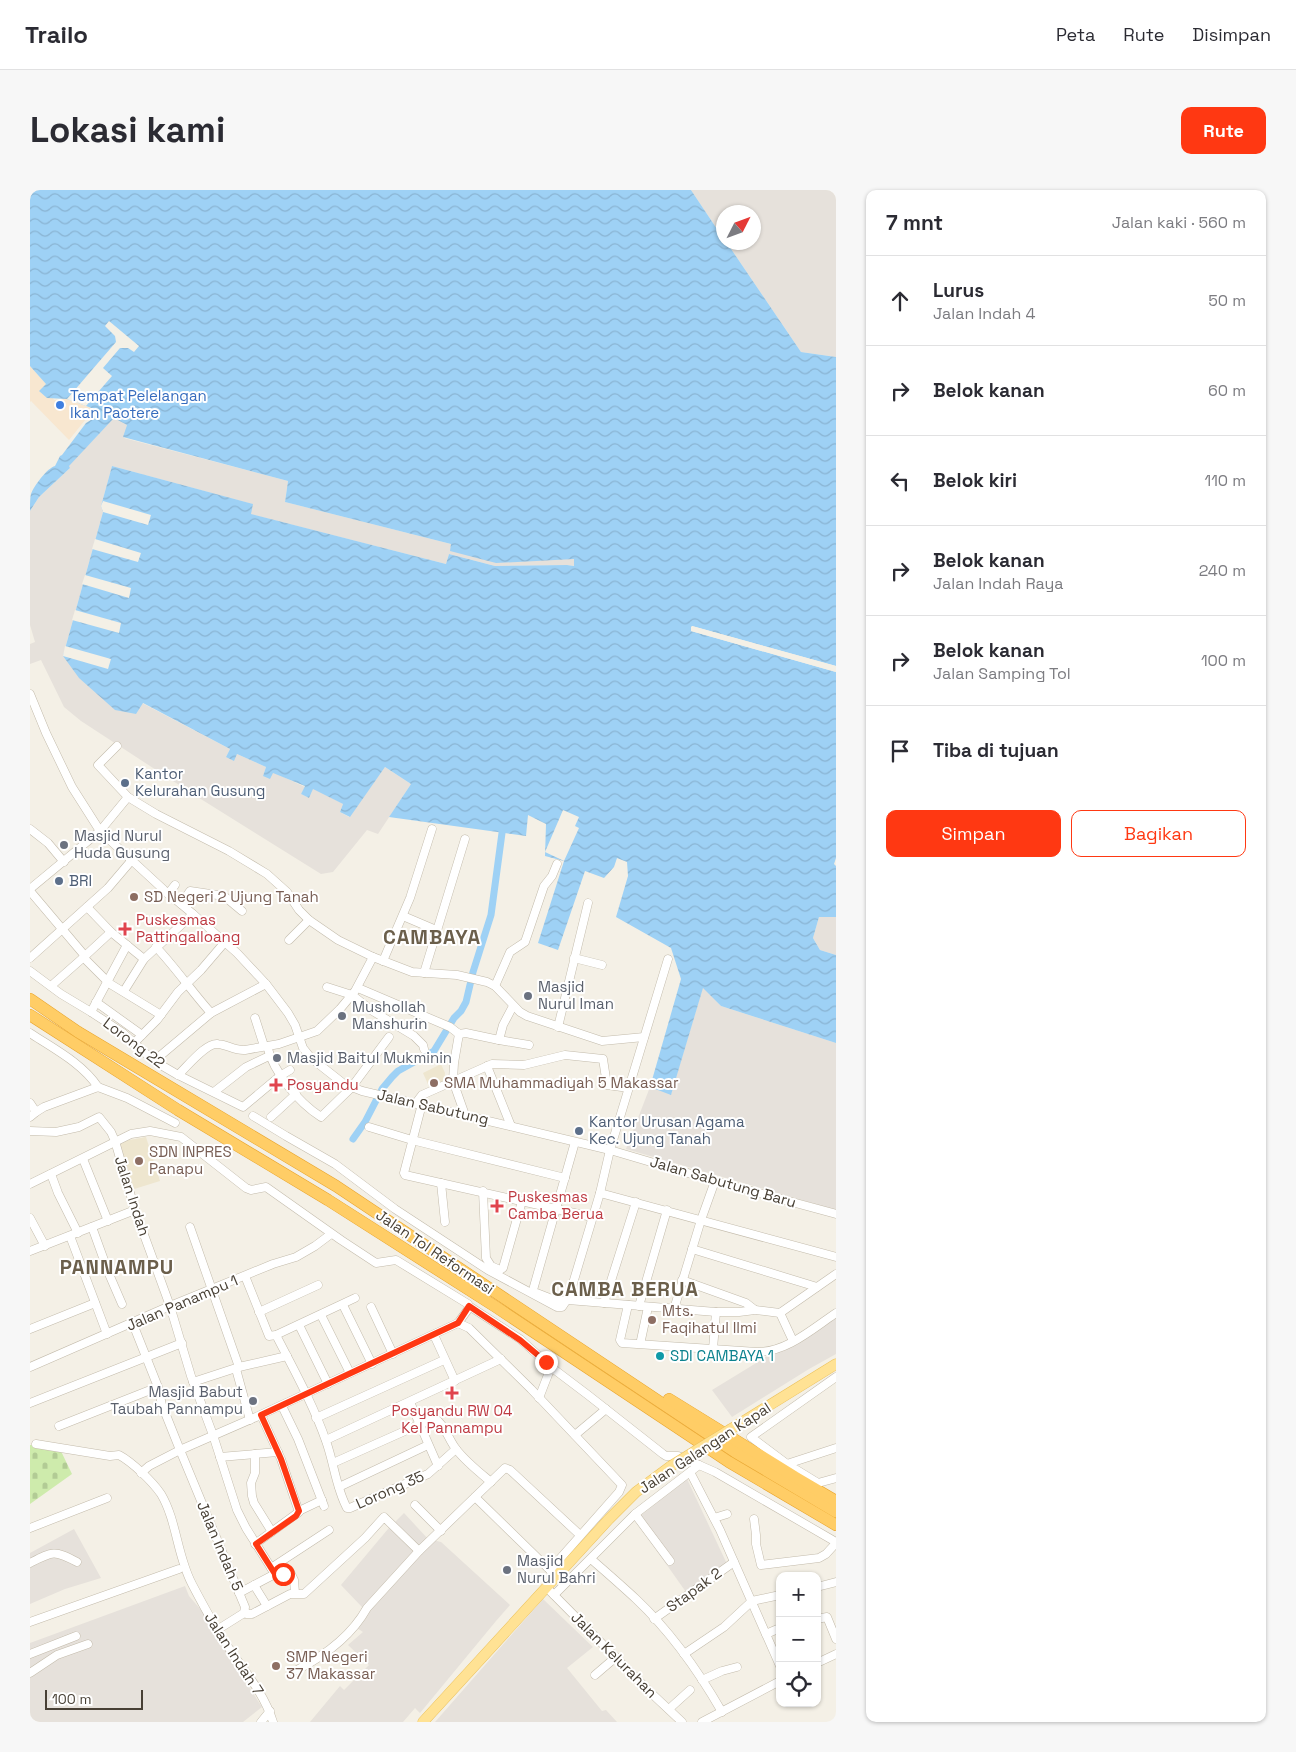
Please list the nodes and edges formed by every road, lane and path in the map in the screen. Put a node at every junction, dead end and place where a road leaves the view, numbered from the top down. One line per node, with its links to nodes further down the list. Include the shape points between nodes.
1 (30, 694): 6 (street, Jalan Sabutung, via 72,787)
2 (118, 746): 3 (street, via 98,765)
3 (128, 797): 6 (street); 20 (street, via 267,874 287,892)
4 (30, 829): 9 (street)
5 (432, 829): 19 (street)
6 (100, 831): 8 (street, Jalan Sabutung); 9 (street)
7 (465, 839): 22 (street)
8 (131, 861): 13 (street, Jalan Sabutung); 16 (street)
9 (64, 862): 12 (street)
10 (557, 864): 42 (street, via 544,886 525,942 510,952)
11 (175, 885): 13 (street)
12 (30, 890): 21 (street)
13 (168, 894): 15 (street, Jalan Sabutung)
14 (588, 903): 31 (street)
15 (181, 904): 17 (street, via 190,891 224,896); 18 (street, Jalan Sabutung)
16 (87, 906): 21 (street); 23 (street)
17 (242, 911)
18 (193, 914): 25 (street, Jalan Sabutung); 27 (street)
19 (403, 916): 22 (street); 34 (street)
20 (309, 920): 24 (street); 29 (street, via 338,940)
21 (62, 930): 28 (street); 30 (street)
22 (436, 930): 37 (street)
23 (112, 932): 26 (street); 28 (street)
24 (289, 940)
25 (224, 942): 39 (street, Jalan Sabutung); 40 (street)
26 (127, 945): 32 (street); 38 (street)
27 (156, 947): 32 (street); 40 (street)
28 (84, 957): 38 (street); 41 (street)
29 (373, 957): 34 (street); 44 (street)
30 (30, 958)
31 (574, 958): 35 (street); 55 (street)
32 (144, 959): 45 (street)
33 (668, 959): 60 (street)
34 (383, 961): 37 (street)
35 (602, 965)
36 (30, 971): 41 (street, Lorong 22)
37 (424, 973): 42 (street, via 472,978)
38 (107, 981): 45 (street); 48 (street)
39 (266, 984): 51 (street); 61 (street, Jalan Sabutung, via 292,1018)
40 (186, 985): 51 (street); 53 (street)
41 (51, 986): 50 (street, Lorong 22)
42 (495, 986): 49 (street)
43 (327, 987): 46 (street)
44 (358, 988): 46 (street); 57 (street, via 450,1027)
45 (124, 991): 53 (street)
46 (352, 996): 61 (street, via 322,1027); 66 (street, via 414,1036)
47 (30, 999): 126 (highway, Jalan Tol Reformasi, via 78,1032 336,1186)
48 (96, 1002): 50 (street); 58 (street)
49 (513, 1006): 55 (street, via 527,1016); 62 (street)
50 (92, 1012): 63 (street, Lorong 22)
51 (211, 1013): 68 (street)
52 (30, 1015): 213 (highway, Jalan Tol Reformasi, via 328,1200 729,1462)
53 (161, 1015): 58 (street)
54 (256, 1018): 65 (street)
55 (558, 1027): 60 (street, via 602,1041)
56 (30, 1033): 73 (street, via 73,1061)
57 (459, 1034): 62 (street); 72 (street)
58 (142, 1035): 63 (street)
59 (388, 1037): 74 (street)
60 (644, 1037): 75 (street)
61 (300, 1038): 65 (street); 74 (street, Jalan Sabutung, via 310,1058)
62 (499, 1040): 64 (street)
63 (134, 1043): 68 (street, Lorong 22)
64 (529, 1045)
65 (263, 1047): 67 (street); 70 (street, via 241,1051 212,1044)
66 (424, 1049)
67 (269, 1056): 71 (street); 76 (street, via 246,1067)
68 (154, 1061): 70 (street, Lorong 22)
69 (487, 1066): 72 (street); 75 (street, via 524,1065 565,1054 603,1058 607,1085); 85 (street)
70 (178, 1075): 76 (street, Lorong 22)
71 (280, 1076): 76 (street, Lorong 22, via 243,1107); 77 (street, via 290,1077)
72 (453, 1081): 79 (street, via 422,1095); 81 (street)
73 (98, 1087): 80 (street, via 44,1107); 84 (street)
74 (351, 1088): 77 (street, via 321,1117); 79 (street, Jalan Sabutung)
75 (629, 1088): 91 (street)
76 (214, 1092)
77 (296, 1094): 83 (street)
78 (30, 1103): 80 (street)
79 (419, 1104): 81 (street, Jalan Sabutung); 88 (street)
80 (33, 1115)
81 (466, 1115): 85 (street, Jalan Sabutung)
82 (253, 1116): 127 (street, via 335,1164 488,1270 556,1307 562,1307)
83 (271, 1117)
84 (175, 1123)
85 (511, 1126): 90 (street, Jalan Sabutung)
86 (369, 1127): 88 (street)
87 (30, 1130): 89 (street, Jalan Indah, via 56,1132 79,1128 99,1117)
88 (412, 1140): 94 (street); 96 (street, via 404,1174)
89 (115, 1141): 92 (street); 103 (street, Jalan Indah); 114 (street, via 150,1131 181,1137 246,1188 266,1187)
90 (575, 1142): 91 (street, Jalan Sabutung); 94 (street)
91 (610, 1150): 95 (street, Jalan Sabutung Baru); 99 (street)
92 (83, 1159): 93 (street); 109 (street)
93 (51, 1174): 97 (street); 113 (street)
94 (565, 1178): 102 (street)
95 (715, 1181): 105 (street, Jalan Sabutung Baru); 108 (street)
96 (441, 1183): 98 (street); 110 (street)
97 (30, 1184)
98 (483, 1191): 100 (street); 100 (street, via 486,1258 491,1266 500,1270)
99 (600, 1193): 101 (street); 106 (street)
100 (522, 1201): 102 (street)
101 (636, 1202): 104 (street); 129 (street)
102 (556, 1209): 106 (street); 127 (street, via 533,1290 557,1301)
103 (135, 1210): 109 (street); 133 (street, Jalan Indah)
104 (667, 1210): 108 (street); 135 (street)
105 (836, 1214)
106 (592, 1217): 127 (street)
107 (30, 1218): 115 (street)
108 (701, 1220): 116 (street); 118 (street)
109 (108, 1221): 111 (street)
110 (445, 1222)
111 (92, 1227): 113 (street); 130 (street)
112 (190, 1227): 124 (street)
113 (74, 1234): 115 (street); 128 (street)
114 (331, 1234): 120 (street, Jalan Panampu 1, via 307,1252); 134 (street, via 376,1263 396,1260)
115 (45, 1246): 117 (street)
116 (692, 1249): 121 (street); 123 (street)
117 (30, 1252)
118 (836, 1257)
119 (836, 1274): 123 (street)
120 (245, 1276): 124 (street, Jalan Panampu 1); 140 (street)
121 (682, 1280): 138 (street); 139 (street, via 741,1301)
122 (318, 1285): 140 (street)
123 (818, 1287): 142 (street)
124 (212, 1290): 133 (street, Jalan Panampu 1); 165 (street)
125 (355, 1298): 131 (street)
126 (504, 1298): 205 (highway); 208 (highway, Jalan Tol Reformasi, via 735,1452)
127 (567, 1301): 129 (street)
128 (95, 1303): 148 (street); 149 (street)
129 (604, 1303): 132 (street)
130 (122, 1304)
131 (343, 1305): 144 (street); 161 (street)
132 (628, 1305): 135 (street); 155 (street, via 621,1331 622,1343)
133 (170, 1306): 146 (street, Jalan Panampu 1); 154 (street, Jalan Indah)
134 (469, 1306): 145 (street); 164 (street, via 520,1340)
135 (639, 1306): 137 (street)
136 (371, 1307): 156 (street)
137 (648, 1307): 138 (street); 152 (street)
138 (674, 1309): 141 (street)
139 (755, 1310): 141 (street); 142 (street)
140 (260, 1312): 150 (street, via 268,1334)
141 (716, 1312): 155 (street)
142 (780, 1313): 153 (street)
143 (836, 1313): 153 (street)
144 (320, 1315): 147 (street); 166 (street)
145 (458, 1323): 151 (street); 159 (street, via 469,1328)
146 (133, 1324): 149 (street, Jalan Panampu 1); 158 (street, Jalan Indah 5)
147 (299, 1325): 150 (street); 170 (street)
148 (30, 1329)
149 (107, 1334): 163 (street, Jalan Panampu 1)
150 (276, 1335): 157 (street)
151 (434, 1335): 156 (street); 160 (street)
152 (641, 1340)
153 (794, 1341): 155 (street, via 762,1352)
154 (182, 1343): 158 (street); 169 (street, Jalan Indah)
155 (713, 1349)
156 (393, 1354): 161 (street)
157 (287, 1356): 165 (street); 172 (street)
158 (146, 1357): 171 (street, Jalan Indah 5); 174 (street)
159 (501, 1359): 168 (street); 173 (street)
160 (444, 1360): 168 (street); 179 (street)
161 (372, 1364): 166 (street)
162 (836, 1364): 229 (main road, Jalan Galangan Kapal, bridge, via 651,1480)
163 (30, 1366)
164 (551, 1367): 173 (street); 177 (street)
165 (237, 1368): 169 (street); 180 (street)
166 (350, 1373): 170 (street)
167 (836, 1377): 195 (street, via 751,1437)
168 (455, 1381): 175 (street)
169 (193, 1382): 183 (street, Jalan Indah)
170 (328, 1384): 172 (street)
171 (158, 1387): 182 (street); 190 (street, Jalan Indah 5)
172 (306, 1394): 176 (street); 179 (street)
173 (539, 1398): 184 (street)
174 (30, 1402)
175 (410, 1402): 181 (street); 185 (street)
176 (282, 1406): 178 (street); 207 (street, via 323,1503)
177 (606, 1409): 184 (street); 196 (street, via 662,1454 678,1456)
178 (261, 1415): 180 (street); 191 (street)
179 (316, 1418): 185 (street)
180 (250, 1420): 183 (street)
181 (420, 1424): 187 (street); 189 (street, via 436,1419); 194 (street)
182 (59, 1426)
183 (213, 1435): 190 (street); 193 (street, Jalan Indah)
184 (575, 1435): 218 (street, via 622,1485)
185 (326, 1440): 194 (street)
186 (36, 1444): 199 (street, Jalan Indah 7, via 119,1455)
187 (428, 1445): 197 (street); 202 (street)
188 (836, 1448): 195 (street)
189 (456, 1449): 197 (street, Lorong 35); 201 (street)
190 (180, 1450): 199 (street); 234 (street, Jalan Indah 5)
191 (278, 1452): 192 (street); 207 (street)
192 (255, 1454): 193 (street); 217 (street, via 252,1496)
193 (220, 1458): 220 (street, Jalan Indah, via 237,1510)
194 (333, 1463): 202 (street)
195 (787, 1464): 200 (street, via 818,1483)
196 (699, 1465): 198 (street); 219 (street)
197 (438, 1466): 202 (street, Lorong 35, via 428,1474 350,1508 346,1507)
198 (690, 1472): 209 (street); 211 (street)
199 (141, 1473): 243 (street, Jalan Indah 7, via 160,1492 171,1517 185,1568)
200 (836, 1478)
201 (491, 1482): 203 (street); 218 (street, via 507,1468)
202 (339, 1487)
203 (474, 1497): 216 (street); 229 (street)
204 (107, 1498): 214 (street)
205 (836, 1500)
206 (415, 1505): 216 (street)
207 (299, 1511): 217 (street)
208 (836, 1512)
209 (635, 1514): 222 (street); 223 (street)
210 (727, 1514): 211 (street)
211 (714, 1518): 225 (street)
212 (754, 1519): 219 (street, via 761,1565 819,1558)
213 (836, 1525)
214 (30, 1528)
215 (329, 1530): 228 (street)
216 (441, 1531): 221 (street)
217 (272, 1532): 220 (street)
218 (580, 1534): 229 (street)
219 (836, 1542)
220 (256, 1544): 228 (street, Jalan Indah)
221 (419, 1551): 235 (street, via 384,1517 304,1594); 256 (street, via 345,1635)
222 (591, 1559): 233 (street); 241 (street)
223 (670, 1561)
224 (77, 1562): 226 (street, via 52,1553)
225 (734, 1562): 237 (street); 241 (street, Stapak 2)
226 (30, 1563)
227 (179, 1569): 242 (street)
228 (273, 1571): 231 (street); 235 (street, via 278,1576 290,1572)
229 (553, 1573): 233 (main road, Jalan Galangan Kapal)
230 (836, 1582): 232 (street)
231 (254, 1585): 234 (street); 238 (street)
232 (821, 1585)
233 (550, 1591): 252 (street, Jalan Kelurahan); 267 (main road, Jalan Galangan Kapal)
234 (239, 1593): 239 (street, Jalan Indah 5)
235 (295, 1593): 238 (street)
236 (776, 1596): 237 (street)
237 (752, 1602): 245 (street); 250 (street, via 724,1627)
238 (267, 1606): 239 (street, via 249,1615)
239 (245, 1611): 243 (street, Jalan Indah 5)
240 (821, 1618): 247 (street, via 827,1617)
241 (654, 1619): 250 (street)
242 (30, 1622)
243 (217, 1630): 263 (street, Jalan Indah 7)
244 (776, 1630): 245 (street)
245 (766, 1634): 253 (street)
246 (76, 1636): 249 (street)
247 (836, 1639)
248 (88, 1644): 257 (street, via 56,1655)
249 (30, 1654)
250 (684, 1654): 259 (street)
251 (836, 1654): 254 (street)
252 (616, 1657): 258 (street); 262 (street, Jalan Kelurahan)
253 (778, 1662)
254 (819, 1662)
255 (737, 1666): 259 (street)
256 (298, 1670)
257 (30, 1673)
258 (595, 1675)
259 (702, 1680): 264 (street)
260 (776, 1683): 264 (street)
261 (690, 1690): 262 (street)
262 (669, 1709): 268 (street, Jalan Kelurahan)
263 (270, 1711): 265 (street); 266 (street, Jalan Indah 7)
264 (720, 1713): 269 (street); 270 (street)
265 (261, 1722)
266 (273, 1722)
267 (423, 1722)
268 (682, 1722)
269 (702, 1722)
270 (723, 1722)

